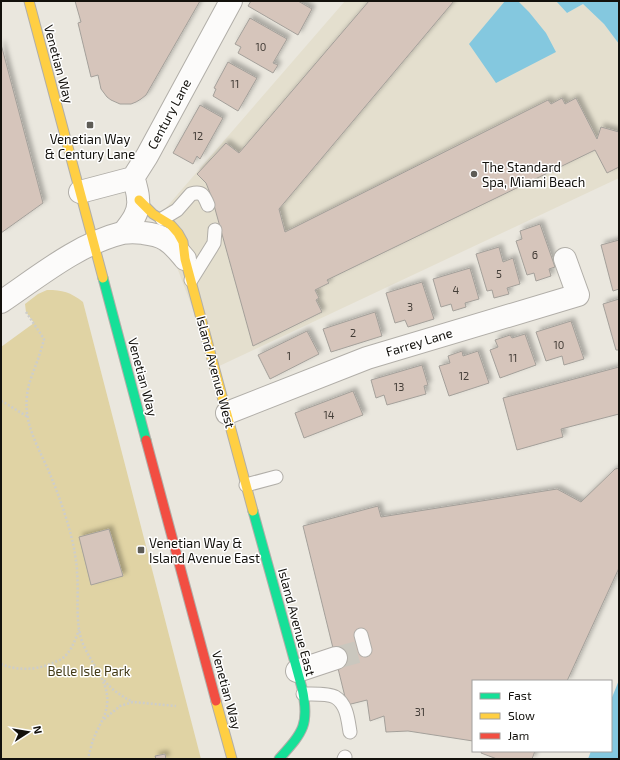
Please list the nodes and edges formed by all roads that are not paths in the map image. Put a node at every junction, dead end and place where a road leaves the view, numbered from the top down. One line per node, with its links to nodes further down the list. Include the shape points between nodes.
1 (29, 1): 4 (main road, Venetian Way)
2 (230, 1): 3 (street, Century Lane)
3 (133, 178): 4 (street); 5 (street)
4 (80, 192): 10 (main road, Venetian Way)
5 (139, 200): 7 (main road, Island Avenue West); 9 (street, via 138,211)
6 (208, 205): 7 (lane, via 200,193 191,194 177,210)
7 (162, 219): 11 (main road, Island Avenue West, via 171,225 183,242)
8 (215, 230): 13 (lane, via 214,243)
9 (123, 233): 10 (street, Island Avenue West); 11 (street, Island Avenue West, via 150,233 158,236 174,246)
10 (93, 243): 14 (street, Island Avenue West); 24 (main road, Venetian Way)
11 (185, 259): 13 (main road, Island Avenue West)
12 (565, 259): 15 (street, Farrey Lane, via 578,295 367,358)
13 (191, 280): 15 (main road, Island Avenue West)
14 (7, 298)
15 (228, 413): 17 (main road, Island Avenue West)
16 (276, 477): 17 (lane)
17 (246, 485): 21 (main road, Island Avenue East)
18 (361, 636): 19 (lane)
19 (365, 650)
20 (336, 658): 21 (street)
21 (297, 671): 22 (main road, Island Avenue East)
22 (303, 694): 23 (lane, via 335,697 344,705); 25 (main road, Island Avenue East, via 306,710 303,729)
23 (350, 732)
24 (232, 759)
25 (279, 759)

